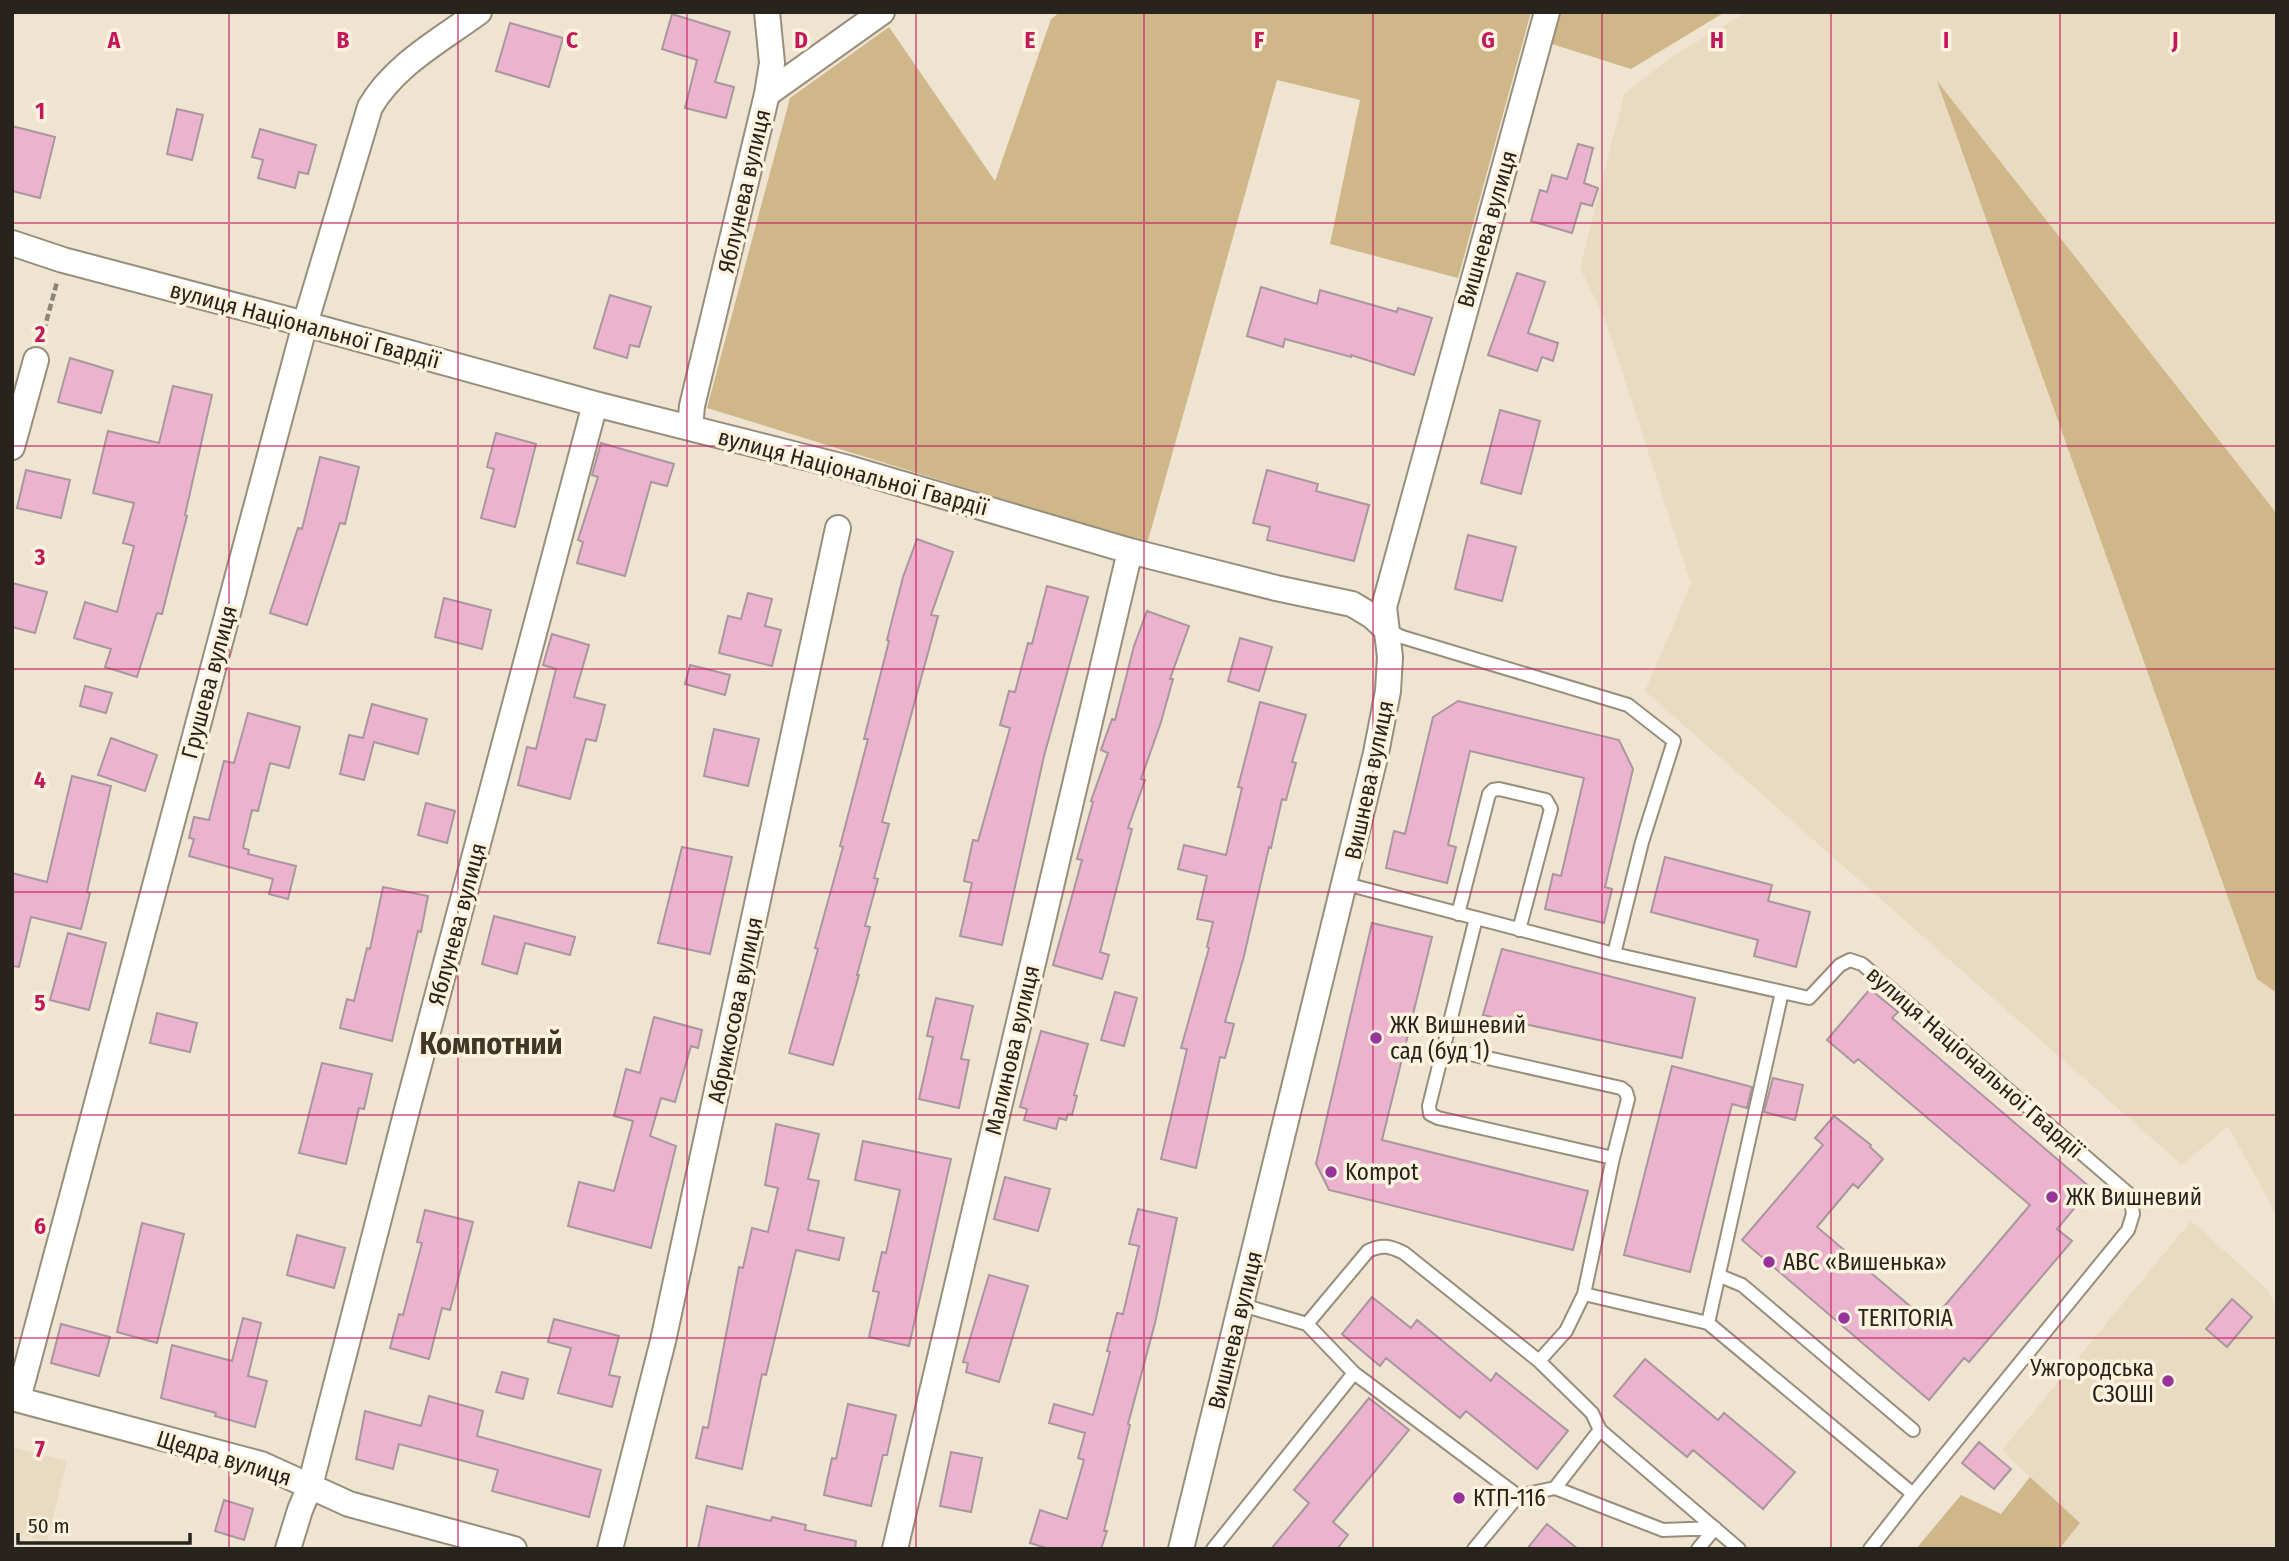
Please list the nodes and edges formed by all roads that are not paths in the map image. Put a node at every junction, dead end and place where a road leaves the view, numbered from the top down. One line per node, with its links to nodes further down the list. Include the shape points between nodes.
1 (479, 12): 7 (street, Грушева вулиця, via 402,69 370,107)
2 (767, 12): 5 (street, via 772,63)
3 (883, 12): 5 (street, Яблунева вулиця)
4 (1547, 12): 14 (street, Вишнева вулиця, via 1392,575 1384,607)
5 (766, 94): 10 (street, Яблунева вулиця)
6 (12, 243): 7 (street, вулиця Національної Гвардії)
7 (305, 324): 9 (street, вулиця Національної Гвардії); 30 (street, Грушева вулиця)
8 (36, 360): 11 (street)
9 (595, 404): 10 (street, вулиця Національної Гвардії); 33 (street, Яблунева вулиця)
10 (690, 427): 13 (street, вулиця Національної Гвардії)
11 (12, 447)
12 (838, 528): 40 (street, Абрикосова вулиця, via 663,1341)
13 (1130, 551): 14 (street, вулиця Національної Гвардії, via 1352,604); 41 (street, Малинова вулиця)
14 (1385, 628): 15 (street, Вишнева вулиця, via 1390,657 1388,691); 19 (lane, вулиця Національної Гвардії, via 1628,705 1674,741)
15 (1346, 884): 16 (lane); 25 (street, Вишнева вулиця)
16 (1458, 914): 17 (lane); 18 (lane, via 1489,794 1499,789 1546,800 1551,809)
17 (1476, 918): 18 (lane); 21 (lane)
18 (1519, 930): 19 (lane)
19 (1614, 954): 20 (lane)
20 (1782, 992): 23 (lane); 35 (lane, вулиця Національної Гвардії, via 1809,998 1840,965 1850,960 1862,964 2130,1195 2133,1214 2128,1230)
21 (1443, 1048): 22 (lane, via 1430,1114); 22 (lane, via 1621,1088 1628,1099)
22 (1613, 1158): 24 (lane)
23 (1720, 1276): 26 (lane); 32 (lane, via 1742,1285)
24 (1584, 1294): 26 (lane); 28 (lane, via 1566,1331)
25 (1241, 1305): 27 (lane); 42 (street, Вишнева вулиця)
26 (1708, 1323): 35 (lane)
27 (1307, 1324): 28 (lane, via 1368,1251 1391,1246); 29 (lane)
28 (1539, 1361): 31 (lane, via 1592,1413)
29 (1354, 1373): 36 (lane); 43 (lane)
30 (15, 1398): 33 (street, Щедра вулиця, via 261,1464)
31 (1600, 1430): 34 (lane); 37 (lane)
32 (1913, 1430)
33 (310, 1486): 38 (street, Яблунева вулиця); 39 (street, Щедра вулиця, via 349,1504)
34 (1555, 1488): 36 (lane); 37 (lane, via 1662,1530)
35 (1913, 1494): 47 (lane)
36 (1518, 1496): 44 (lane)
37 (1715, 1528): 45 (lane); 46 (lane)
38 (288, 1549)
39 (514, 1549)
40 (610, 1549)
41 (895, 1549)
42 (1181, 1549)
43 (1213, 1549)
44 (1474, 1549)
45 (1698, 1549)
46 (1739, 1549)
47 (1870, 1549)

